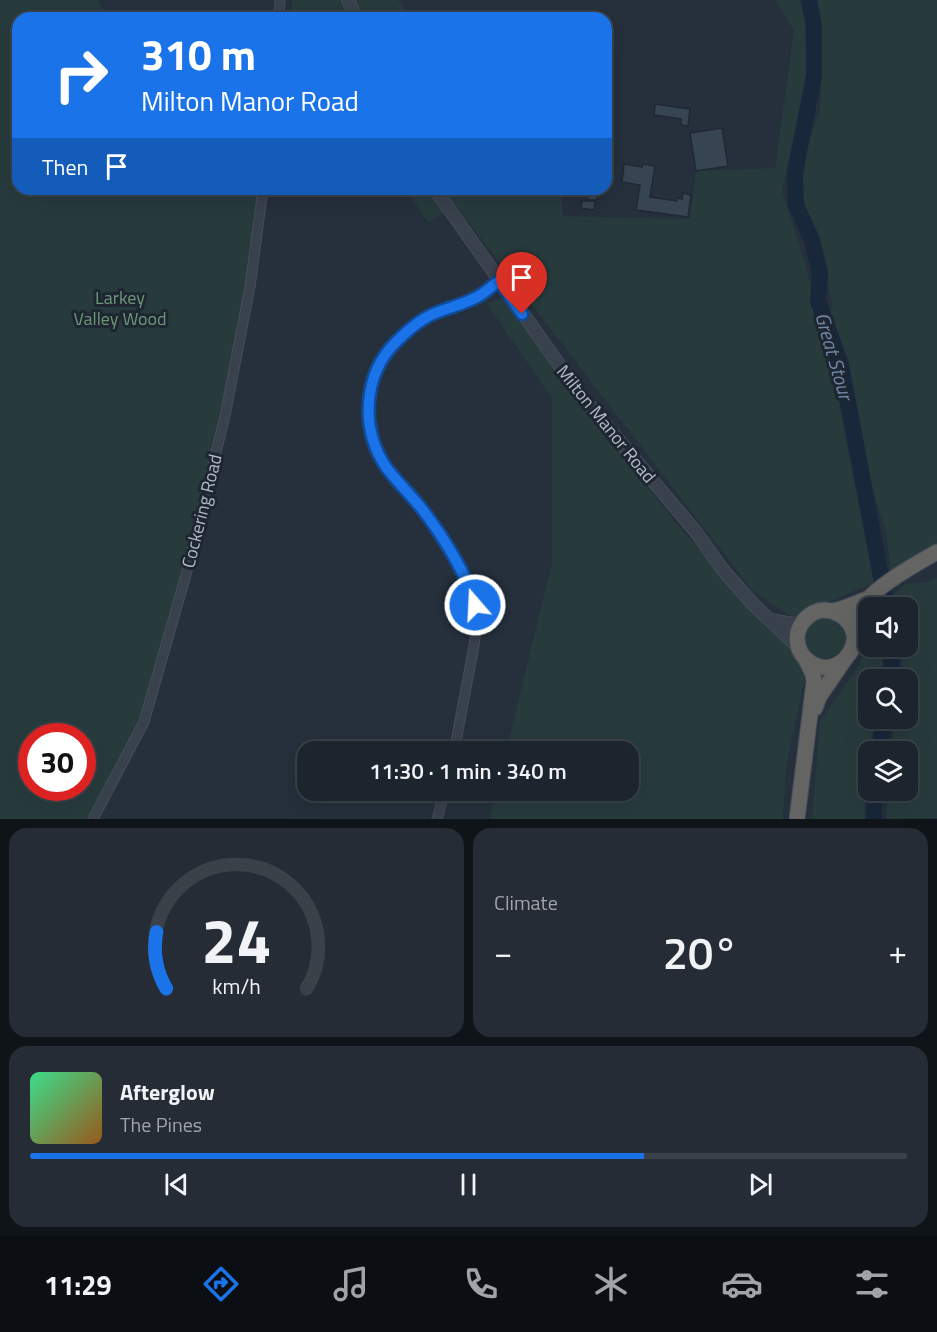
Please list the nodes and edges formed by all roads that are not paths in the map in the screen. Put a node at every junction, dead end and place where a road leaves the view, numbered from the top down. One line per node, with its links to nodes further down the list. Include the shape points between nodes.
1 (262, 195): 15 (street, Cockering Road, via 250,287 225,416 186,575 144,722)
2 (439, 195): 3 (street, Milton Manor Road)
3 (499, 281): 7 (street, Milton Manor Road, via 582,397); 13 (street, via 478,296 427,317 397,341 374,376 368,407 371,432 380,456 425,513 461,569 475,605 474,646)
4 (937, 552): 5 (highway)
5 (871, 596): 6 (highway); 9 (highway, via 858,615)
6 (832, 611): 8 (highway, via 817,611); 9 (highway, via 846,618)
7 (768, 620): 8 (street); 10 (street, Milton Manor Road)
8 (803, 622): 10 (highway, via 797,639)
9 (854, 631): 11 (highway, via 853,648)
10 (803, 654): 11 (highway, via 813,664 828,667); 12 (highway, via 814,682)
11 (843, 662): 12 (highway, via 819,697)
12 (810, 719): 17 (highway)
13 (456, 741)
14 (442, 801): 16 (street)
15 (93, 819)
16 (437, 819)
17 (797, 819)

